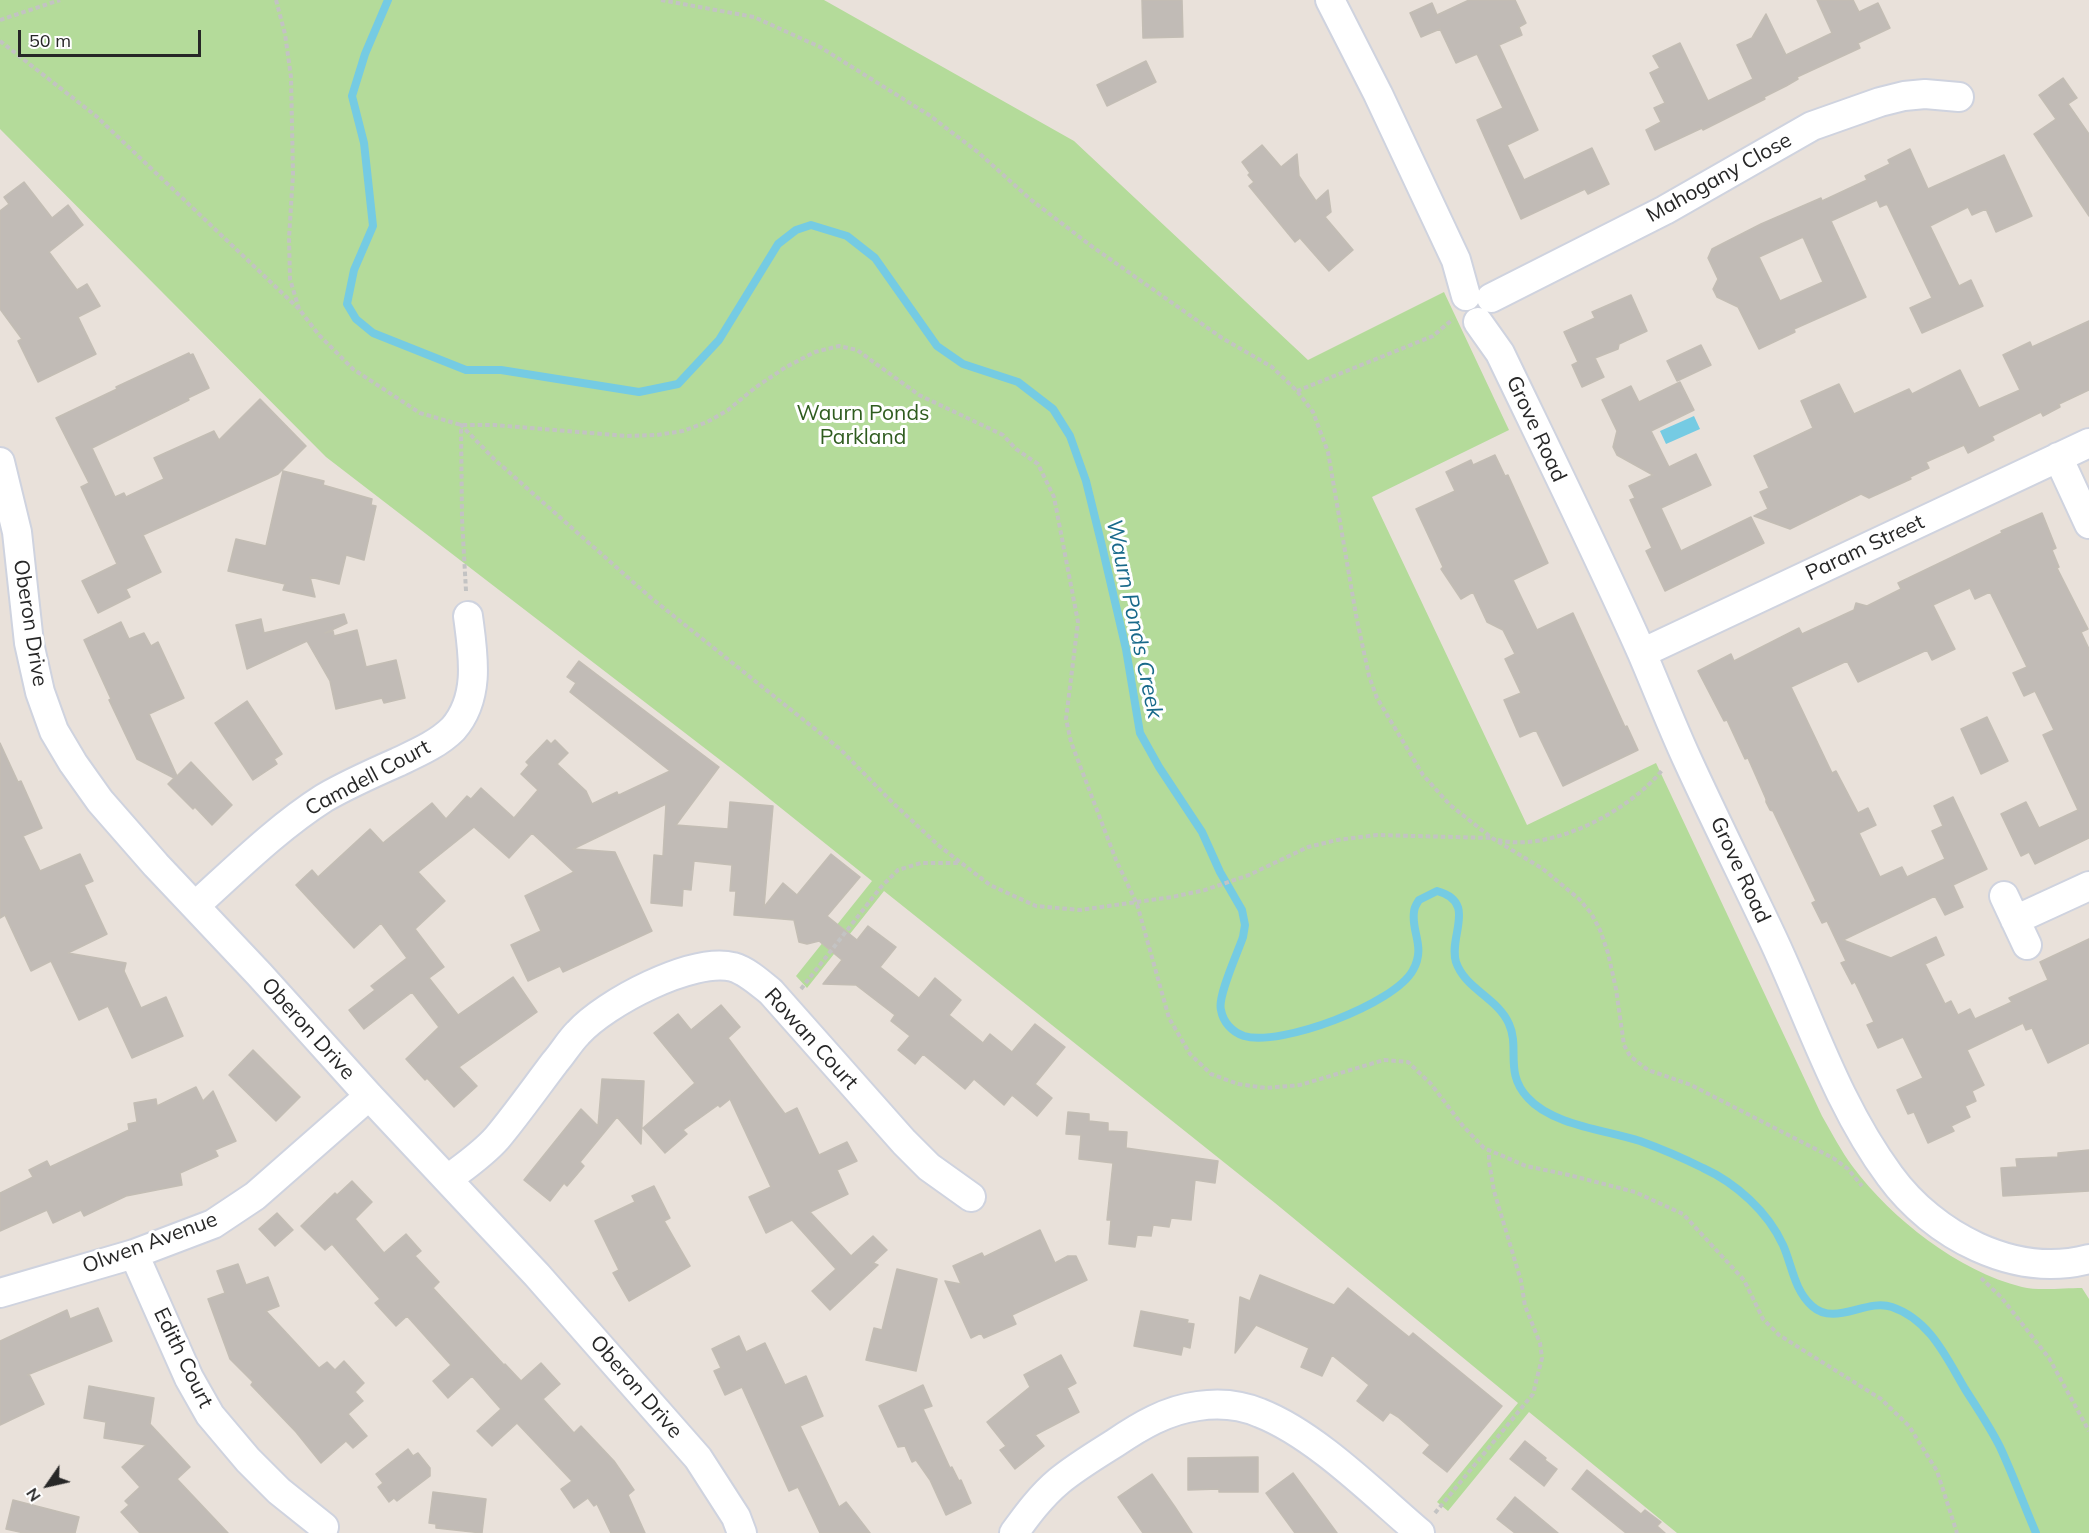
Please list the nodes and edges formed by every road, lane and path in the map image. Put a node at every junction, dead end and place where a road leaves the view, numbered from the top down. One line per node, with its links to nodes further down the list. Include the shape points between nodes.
1 (60, 0): 5 (path)
2 (276, 0): 9 (path, via 291,77 290,279)
3 (661, 0): 10 (path, via 754,18 820,47 929,115 1090,245 1222,338 1272,367)
4 (1330, 0): 8 (street, Grove Road)
5 (0, 20)
6 (0, 41): 9 (path, via 96,116)
7 (1959, 97): 8 (street, Mahogany Close, via 1898,97 1812,126 1665,210)
8 (1478, 306): 10 (path, via 1433,336); 17 (street, Grove Road)
9 (299, 309): 11 (path, via 353,369 420,413)
10 (1297, 391): 19 (path, via 1313,412 1328,452 1356,615 1377,698 1436,791)
11 (461, 425): 16 (path); 20 (path, via 650,597 840,749 899,810); 22 (path, via 494,424 627,436 683,431 728,410 756,387 805,357 839,346 857,350 919,394 1003,435 1038,464 1054,497 1078,622 1066,719 1116,860)
12 (2089, 443): 13 (street, Param Street)
13 (2058, 457): 15 (street); 17 (street, Param Street)
14 (0, 462): 23 (street, Oberon Drive, via 17,532 29,643 54,731 100,801)
15 (2089, 524)
16 (468, 616): 23 (street, Camdell Court, via 474,678 467,706 453,728 418,753 353,782 293,819)
17 (1642, 653): 18 (street, Grove Road)
18 (1686, 757): 19 (path, via 1665,768 1618,809 1589,825 1560,836 1517,843); 32 (street, Grove Road, via 1844,1099 1890,1176 1920,1208 1956,1236 1993,1255 2026,1263)
19 (1492, 838): 22 (path, via 1401,835 1337,840 1308,847 1205,890); 29 (path, via 1543,869 1591,913 1608,952 1629,1056 1648,1070 1691,1085 1833,1158)
20 (961, 863): 22 (path, via 990,885 1036,906 1080,910); 25 (path, via 921,863 898,870 881,886)
21 (2089, 886): 24 (street)
22 (1137, 904): 27 (path, via 1169,1018 1190,1054 1211,1074 1266,1089 1300,1085 1384,1060 1408,1062)
23 (195, 906): 26 (street, Oberon Drive)
24 (2016, 920)
25 (786, 1009): 28 (street, Rowan Court, via 771,992 734,968 713,965 654,984 595,1017 577,1033 496,1139); 30 (street, Rowan Court, via 904,1142 929,1167)
26 (369, 1096): 28 (street, Oberon Drive); 31 (street, Olwen Avenue, via 255,1196 213,1224)
27 (1488, 1150): 37 (path, via 1494,1191 1542,1358 1533,1394); 40 (path, via 1526,1166 1635,1192 1683,1214 1744,1280 1763,1319 1779,1335 1881,1399 1910,1426 1937,1471)
28 (448, 1179): 38 (street, Oberon Drive, via 698,1458)
29 (1868, 1193)
30 (970, 1197)
31 (134, 1254): 34 (street, Olwen Avenue); 36 (street, Edith Court, via 189,1378 210,1415 279,1491)
32 (2089, 1259)
33 (1979, 1277): 35 (path, via 2001,1297 2049,1358)
34 (0, 1293)
35 (2089, 1431)
36 (324, 1527)
37 (1420, 1532): 39 (street, via 1288,1426 1259,1412 1231,1405 1197,1406 1144,1424 1058,1482)
38 (742, 1533)
39 (1014, 1533)
40 (1957, 1533)

